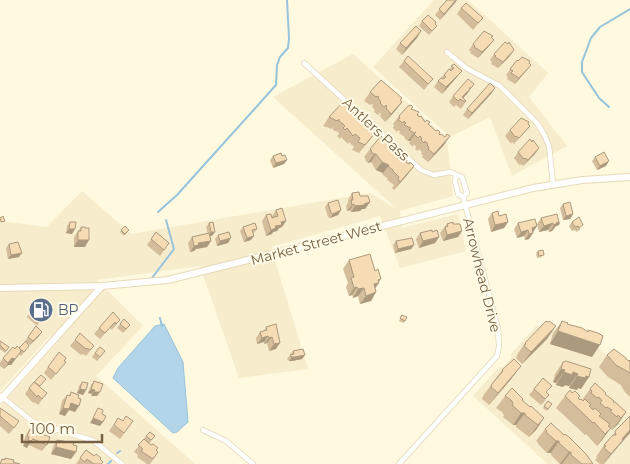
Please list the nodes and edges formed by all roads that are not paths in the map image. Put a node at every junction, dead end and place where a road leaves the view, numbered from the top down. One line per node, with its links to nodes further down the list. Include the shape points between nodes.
1 (447, 52): 5 (street, via 466,68 500,86 537,123 549,146)
2 (304, 63): 3 (street, Antlers Pass, via 421,170 434,175)
3 (456, 174): 6 (street, via 458,194); 6 (street, via 462,177 467,193)
4 (630, 177): 5 (main road, Market Street West)
5 (553, 184): 6 (main road, Market Street West)
6 (464, 201): 7 (main road, Market Street West, via 194,275); 13 (street, Arrowhead Drive, via 498,328 497,356)
7 (102, 286): 8 (main road, Market Street West); 9 (main road)
8 (0, 288)
9 (1, 397): 11 (street, via 34,422 94,441)
10 (202, 430): 12 (street, via 226,441)
11 (122, 464)
12 (252, 464)
13 (399, 464)

